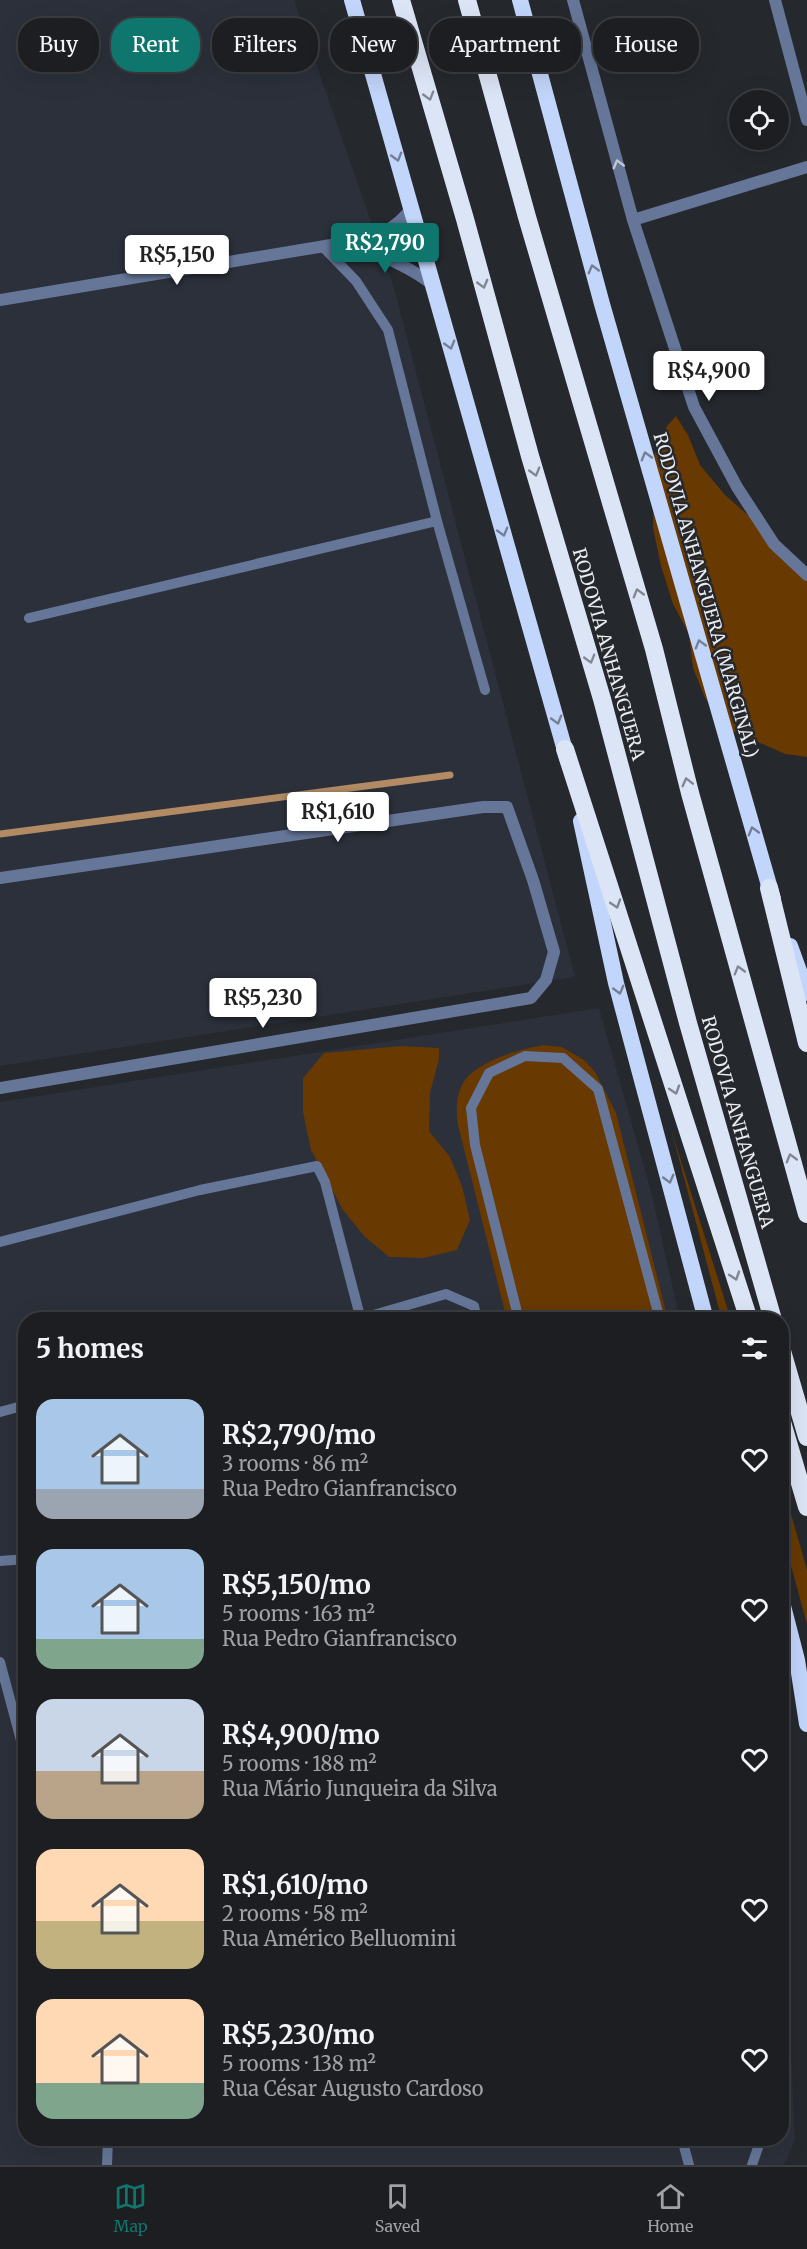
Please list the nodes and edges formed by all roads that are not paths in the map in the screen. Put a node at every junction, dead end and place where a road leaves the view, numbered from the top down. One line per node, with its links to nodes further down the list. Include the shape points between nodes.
1 (352, 0): 9 (highway, one-way to 9)
2 (401, 0): 34 (highway, RODOVIA ANHANGUERA, one-way to 34, via 602,699 685,1012)
3 (467, 0): 25 (highway, one-way to 3, via 654,649)
4 (519, 0): 21 (highway, RODOVIA ANHANGUERA (MARGINAL), one-way to 4)
5 (573, 0): 10 (street, one-way to 5)
6 (775, 0): 7 (street)
7 (807, 120)
8 (807, 167): 10 (street)
9 (412, 208): 11 (street, via 399,224 384,233); 13 (highway)
10 (633, 220): 16 (street, via 694,407 737,487 774,544)
11 (349, 242): 12 (street); 13 (street, via 418,273)
12 (323, 247): 14 (street); 15 (lane, via 356,281 388,330)
13 (433, 285): 19 (highway, one-way to 19)
14 (0, 300)
15 (437, 521): 17 (lane); 18 (lane)
16 (807, 575)
17 (29, 618)
18 (485, 690)
19 (565, 749): 32 (highway, one-way to 32, via 616,983); 33 (highway, one-way to 33)
20 (0, 878): 24 (street, via 483,807 507,807 554,952 546,980 531,998)
21 (769, 888): 22 (highway, RODOVIA ANHANGUERA (MARGINAL)); 23 (highway)
22 (807, 993)
23 (807, 1043)
24 (0, 1088)
25 (807, 1214)
26 (0, 1242): 27 (lane, via 200,1190 317,1166 325,1182)
27 (358, 1312)
28 (386, 1312): 29 (lane, via 446,1294 474,1306)
29 (475, 1312)
30 (517, 1312): 31 (lane, via 475,1145 471,1108 489,1073 525,1056 563,1058 598,1089)
31 (658, 1312)
32 (704, 1312)
33 (746, 1312)
34 (771, 1312)
35 (789, 1375): 38 (highway)
36 (18, 1407): 37 (lane)
37 (0, 1412)
38 (807, 1437)
39 (789, 1446): 40 (highway)
40 (807, 1507)
41 (18, 1560): 42 (lane)
42 (0, 1561)
43 (789, 1630): 45 (highway)
44 (0, 1662): 46 (lane)
45 (807, 1724)
46 (18, 1729)
47 (108, 2146): 50 (lane)
48 (684, 2146): 51 (lane)
49 (759, 2146): 52 (lane)
50 (107, 2165)
51 (688, 2165)
52 (752, 2165)

